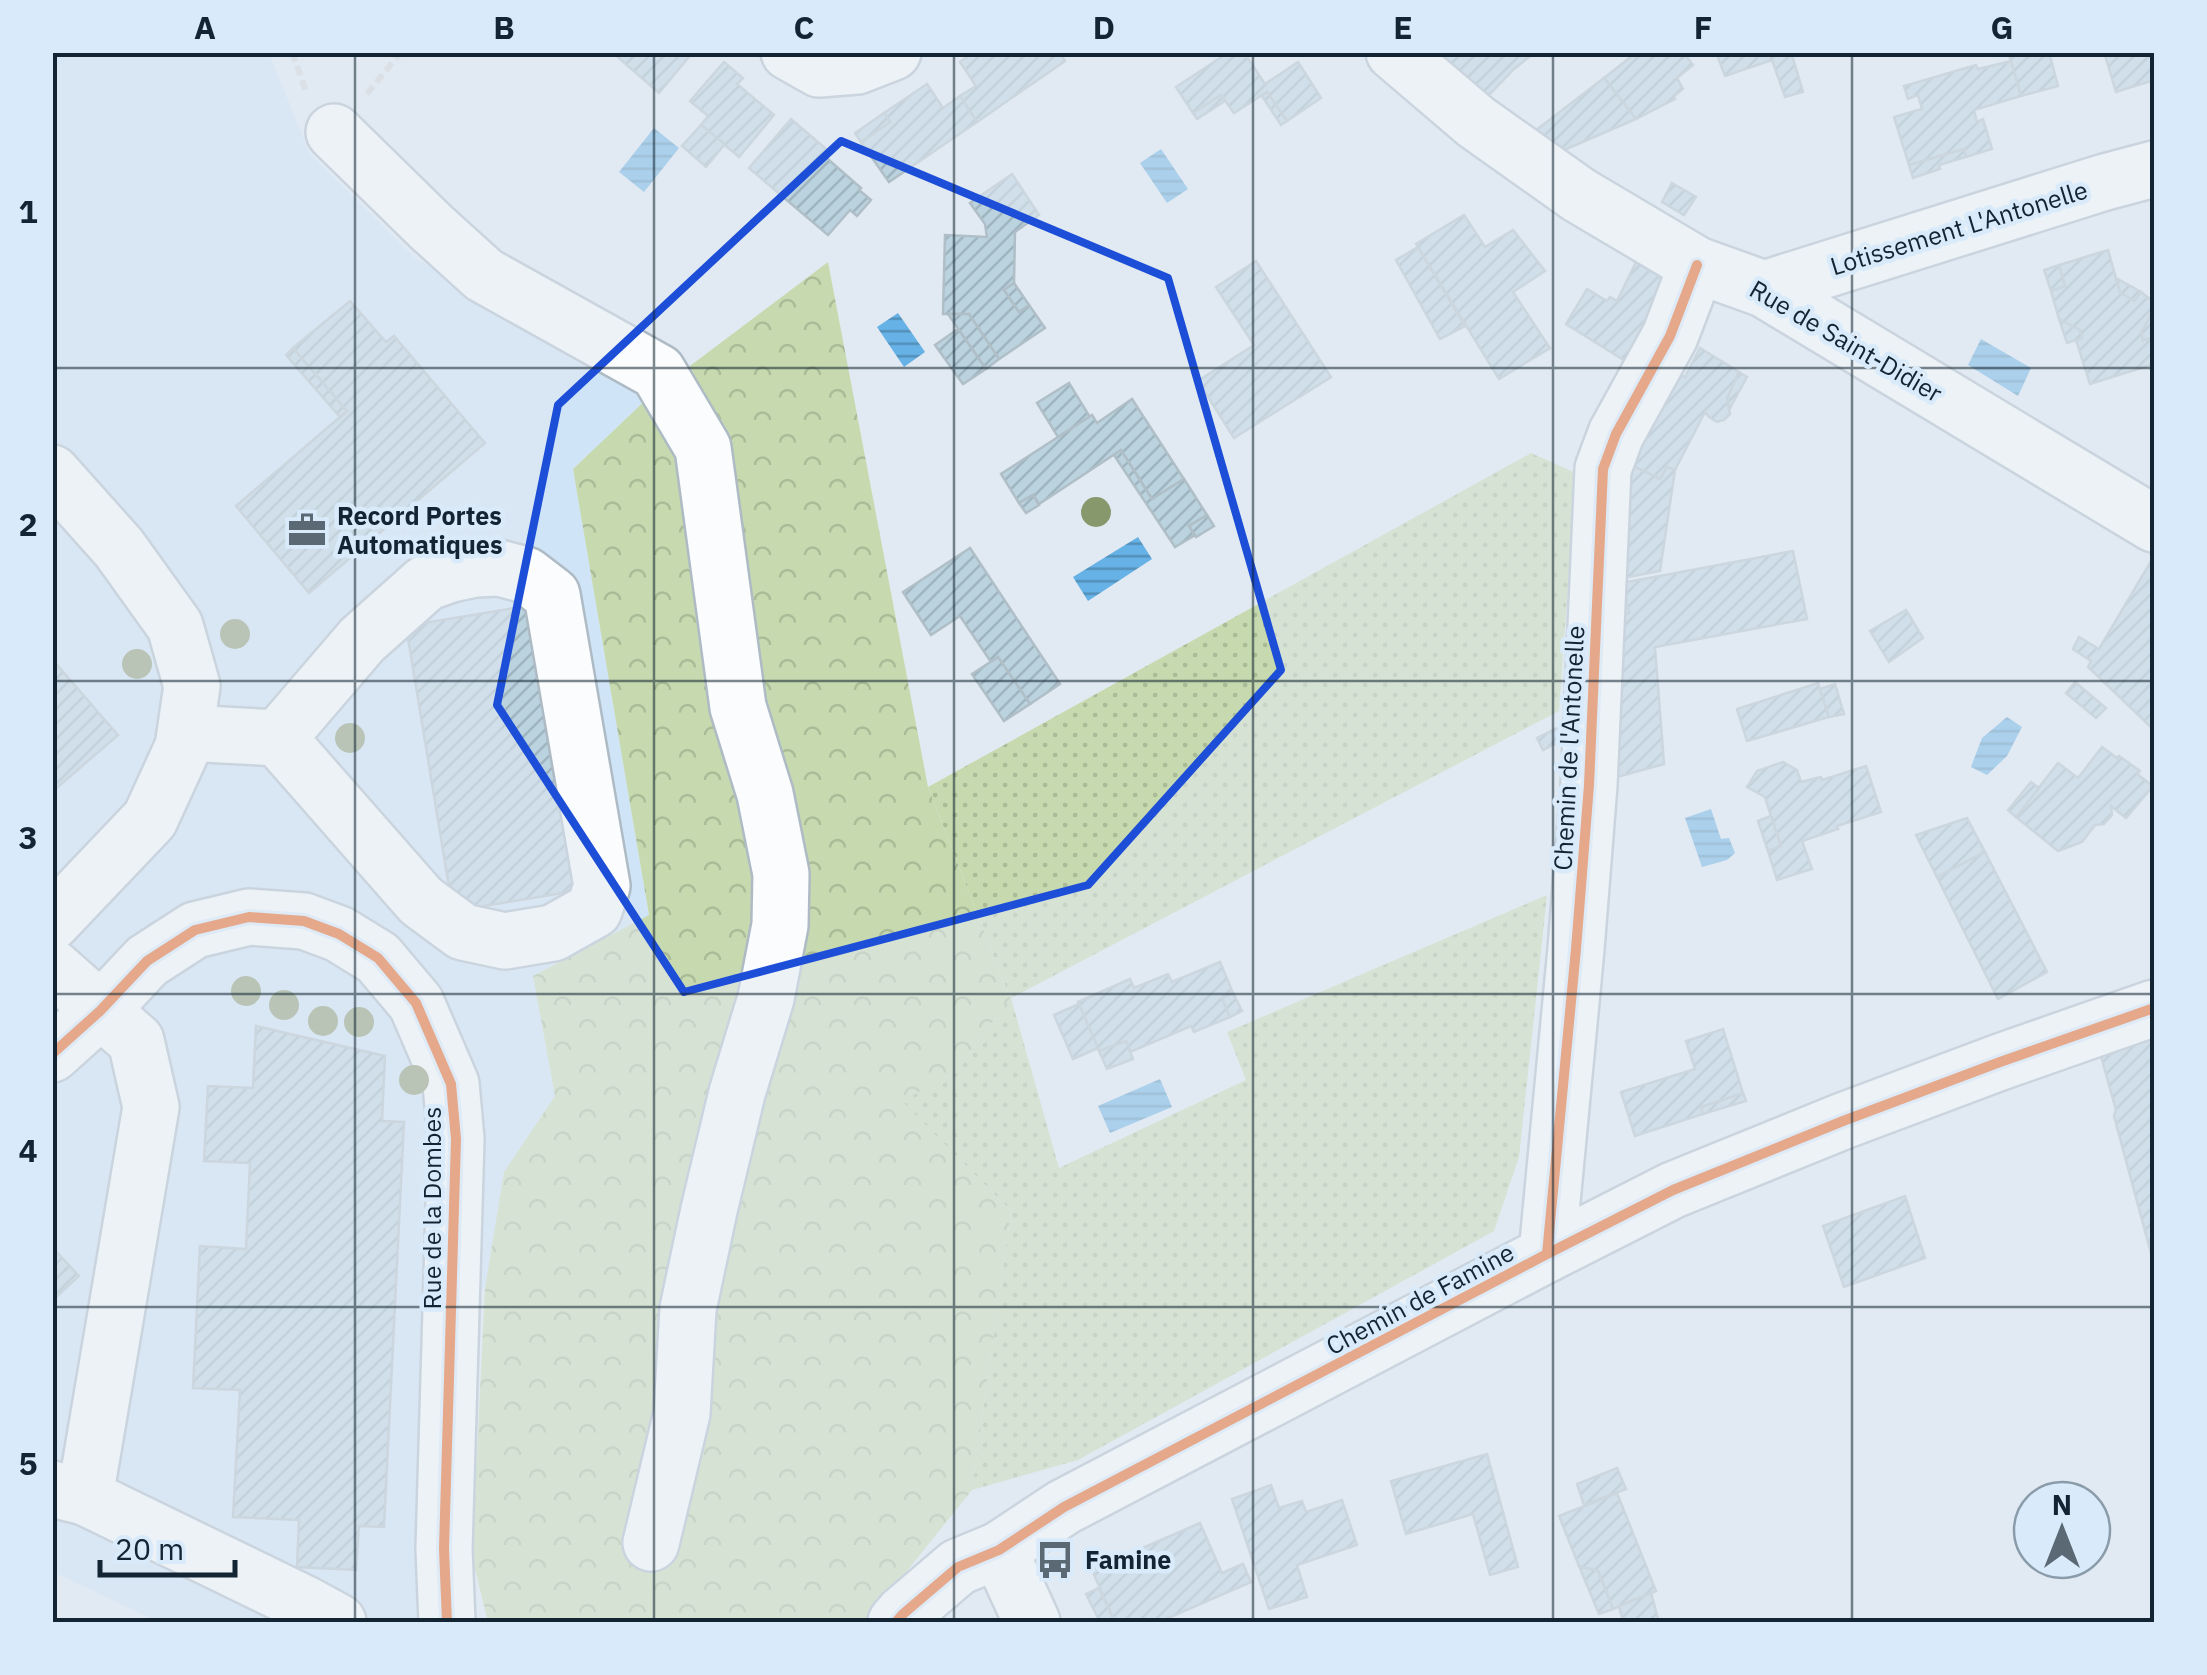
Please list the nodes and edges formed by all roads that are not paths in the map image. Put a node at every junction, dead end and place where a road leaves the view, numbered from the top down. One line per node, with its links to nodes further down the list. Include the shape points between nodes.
1 (789, 52): 2 (street, via 819,68 857,66)
2 (893, 52)
3 (1394, 52): 6 (street, Rue de Saint-Didier, via 1476,122 1579,195)
4 (334, 132): 19 (street, via 484,275 658,372 703,448 738,707 781,874 780,925 691,1293 682,1413)
5 (2154, 169): 7 (street, Lotissement L'Antonelle)
6 (1697, 265): 7 (street, Rue de Saint-Didier); 17 (street, Chemin de l'Antonelle, via 1670,336 1603,469 1587,803)
7 (1764, 289): 9 (street, Rue de Saint-Didier)
8 (52, 474): 10 (street, via 119,548 176,626 192,686)
9 (2154, 524)
10 (186, 733): 11 (street); 12 (street, via 150,819)
11 (278, 738): 11 (street, via 421,902 463,932 505,941 553,933 594,910 602,886 552,595 526,575 475,569 426,584 362,640)
12 (52, 922)
13 (52, 966): 15 (street)
14 (2154, 1008): 17 (street, Chemin de Famine, via 1674,1190)
15 (100, 1011): 16 (street, Rue de la Dombes); 18 (street, via 136,1042 151,1106); 22 (street, Rue de la Dombes, via 147,960 195,930 249,917 304,921 339,934 378,958 416,1003 451,1084 456,1140 444,1549)
16 (52, 1054)
17 (1547, 1254): 20 (street, Chemin de Famine, via 1064,1507)
18 (69, 1493): 21 (street)
19 (651, 1543)
20 (999, 1550): 23 (street, via 958,1568); 24 (street)
21 (338, 1622)
22 (448, 1622)
23 (896, 1622)
24 (1032, 1622)

